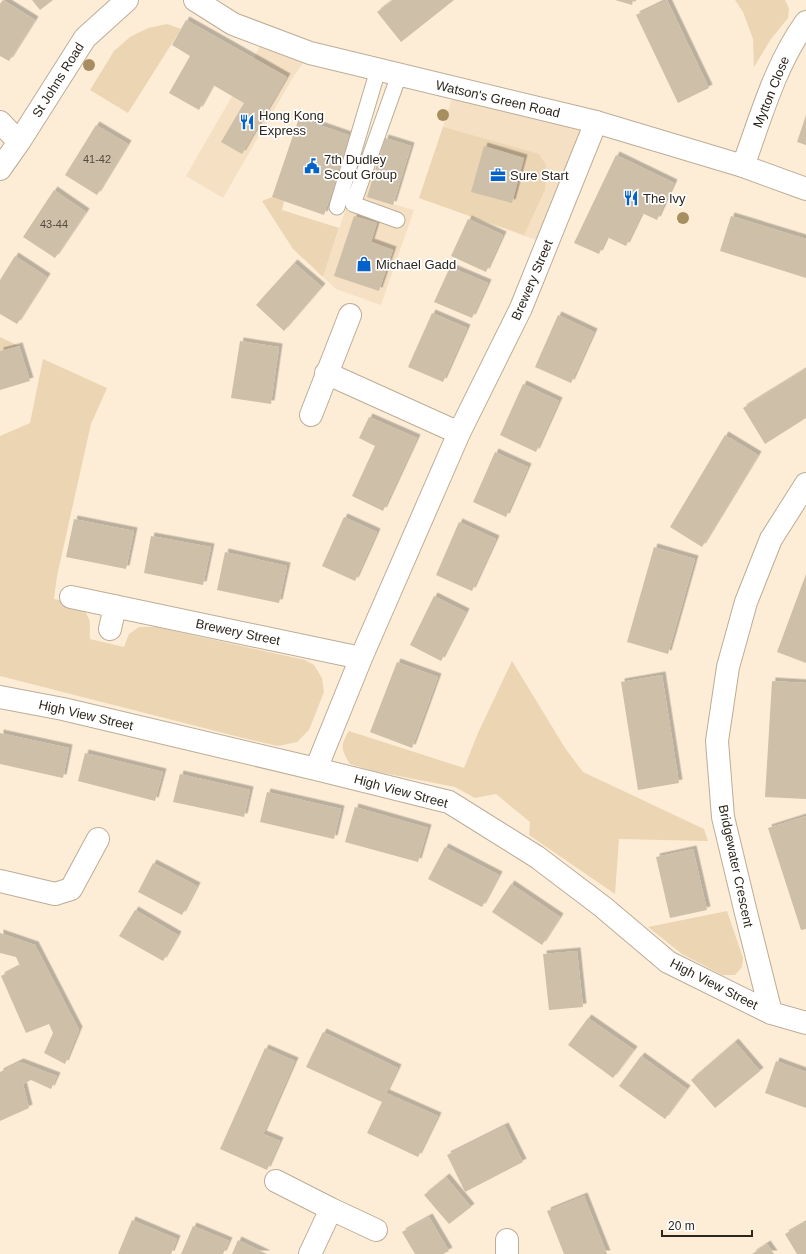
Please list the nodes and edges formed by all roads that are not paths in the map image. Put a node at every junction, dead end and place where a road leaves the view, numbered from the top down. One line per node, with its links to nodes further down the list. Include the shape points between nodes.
1 (127, 0): 8 (street, St Johns Road, via 85,38)
2 (195, 0): 4 (street, Watson's Green Road, via 233,24 310,53)
3 (806, 22): 9 (street, Mytton Close, via 785,55 773,82)
4 (378, 70): 5 (street, Watson's Green Road); 12 (lane)
5 (399, 75): 7 (street, Watson's Green Road); 13 (lane, via 353,204)
6 (0, 122): 8 (street)
7 (596, 122): 9 (street, Watson's Green Road); 17 (street, Brewery Street, via 521,308)
8 (19, 142): 10 (street, St Johns Road)
9 (743, 166): 11 (street, Watson's Green Road)
10 (0, 169)
11 (806, 189)
12 (336, 207)
13 (397, 220)
14 (350, 315): 15 (street)
15 (326, 373): 16 (street); 17 (street)
16 (311, 415)
17 (459, 433): 22 (street, Brewery Street)
18 (806, 484): 27 (street, Bridgewater Crescent, via 771,539 746,602 728,667 717,741 723,817)
19 (71, 597): 20 (street, Brewery Street)
20 (115, 606): 21 (street); 22 (street, Brewery Street)
21 (110, 629)
22 (361, 658): 24 (street, Brewery Street)
23 (0, 697): 24 (street, High View Street, via 63,709)
24 (316, 769): 27 (street, High View Street, via 449,802 537,858 603,907 668,962)
25 (98, 839): 26 (street, via 72,889 54,894)
26 (0, 881)
27 (772, 1013): 28 (street)
28 (806, 1023)
29 (276, 1181): 30 (street)
30 (331, 1209): 31 (street); 32 (street)
31 (376, 1230)
32 (310, 1254)

